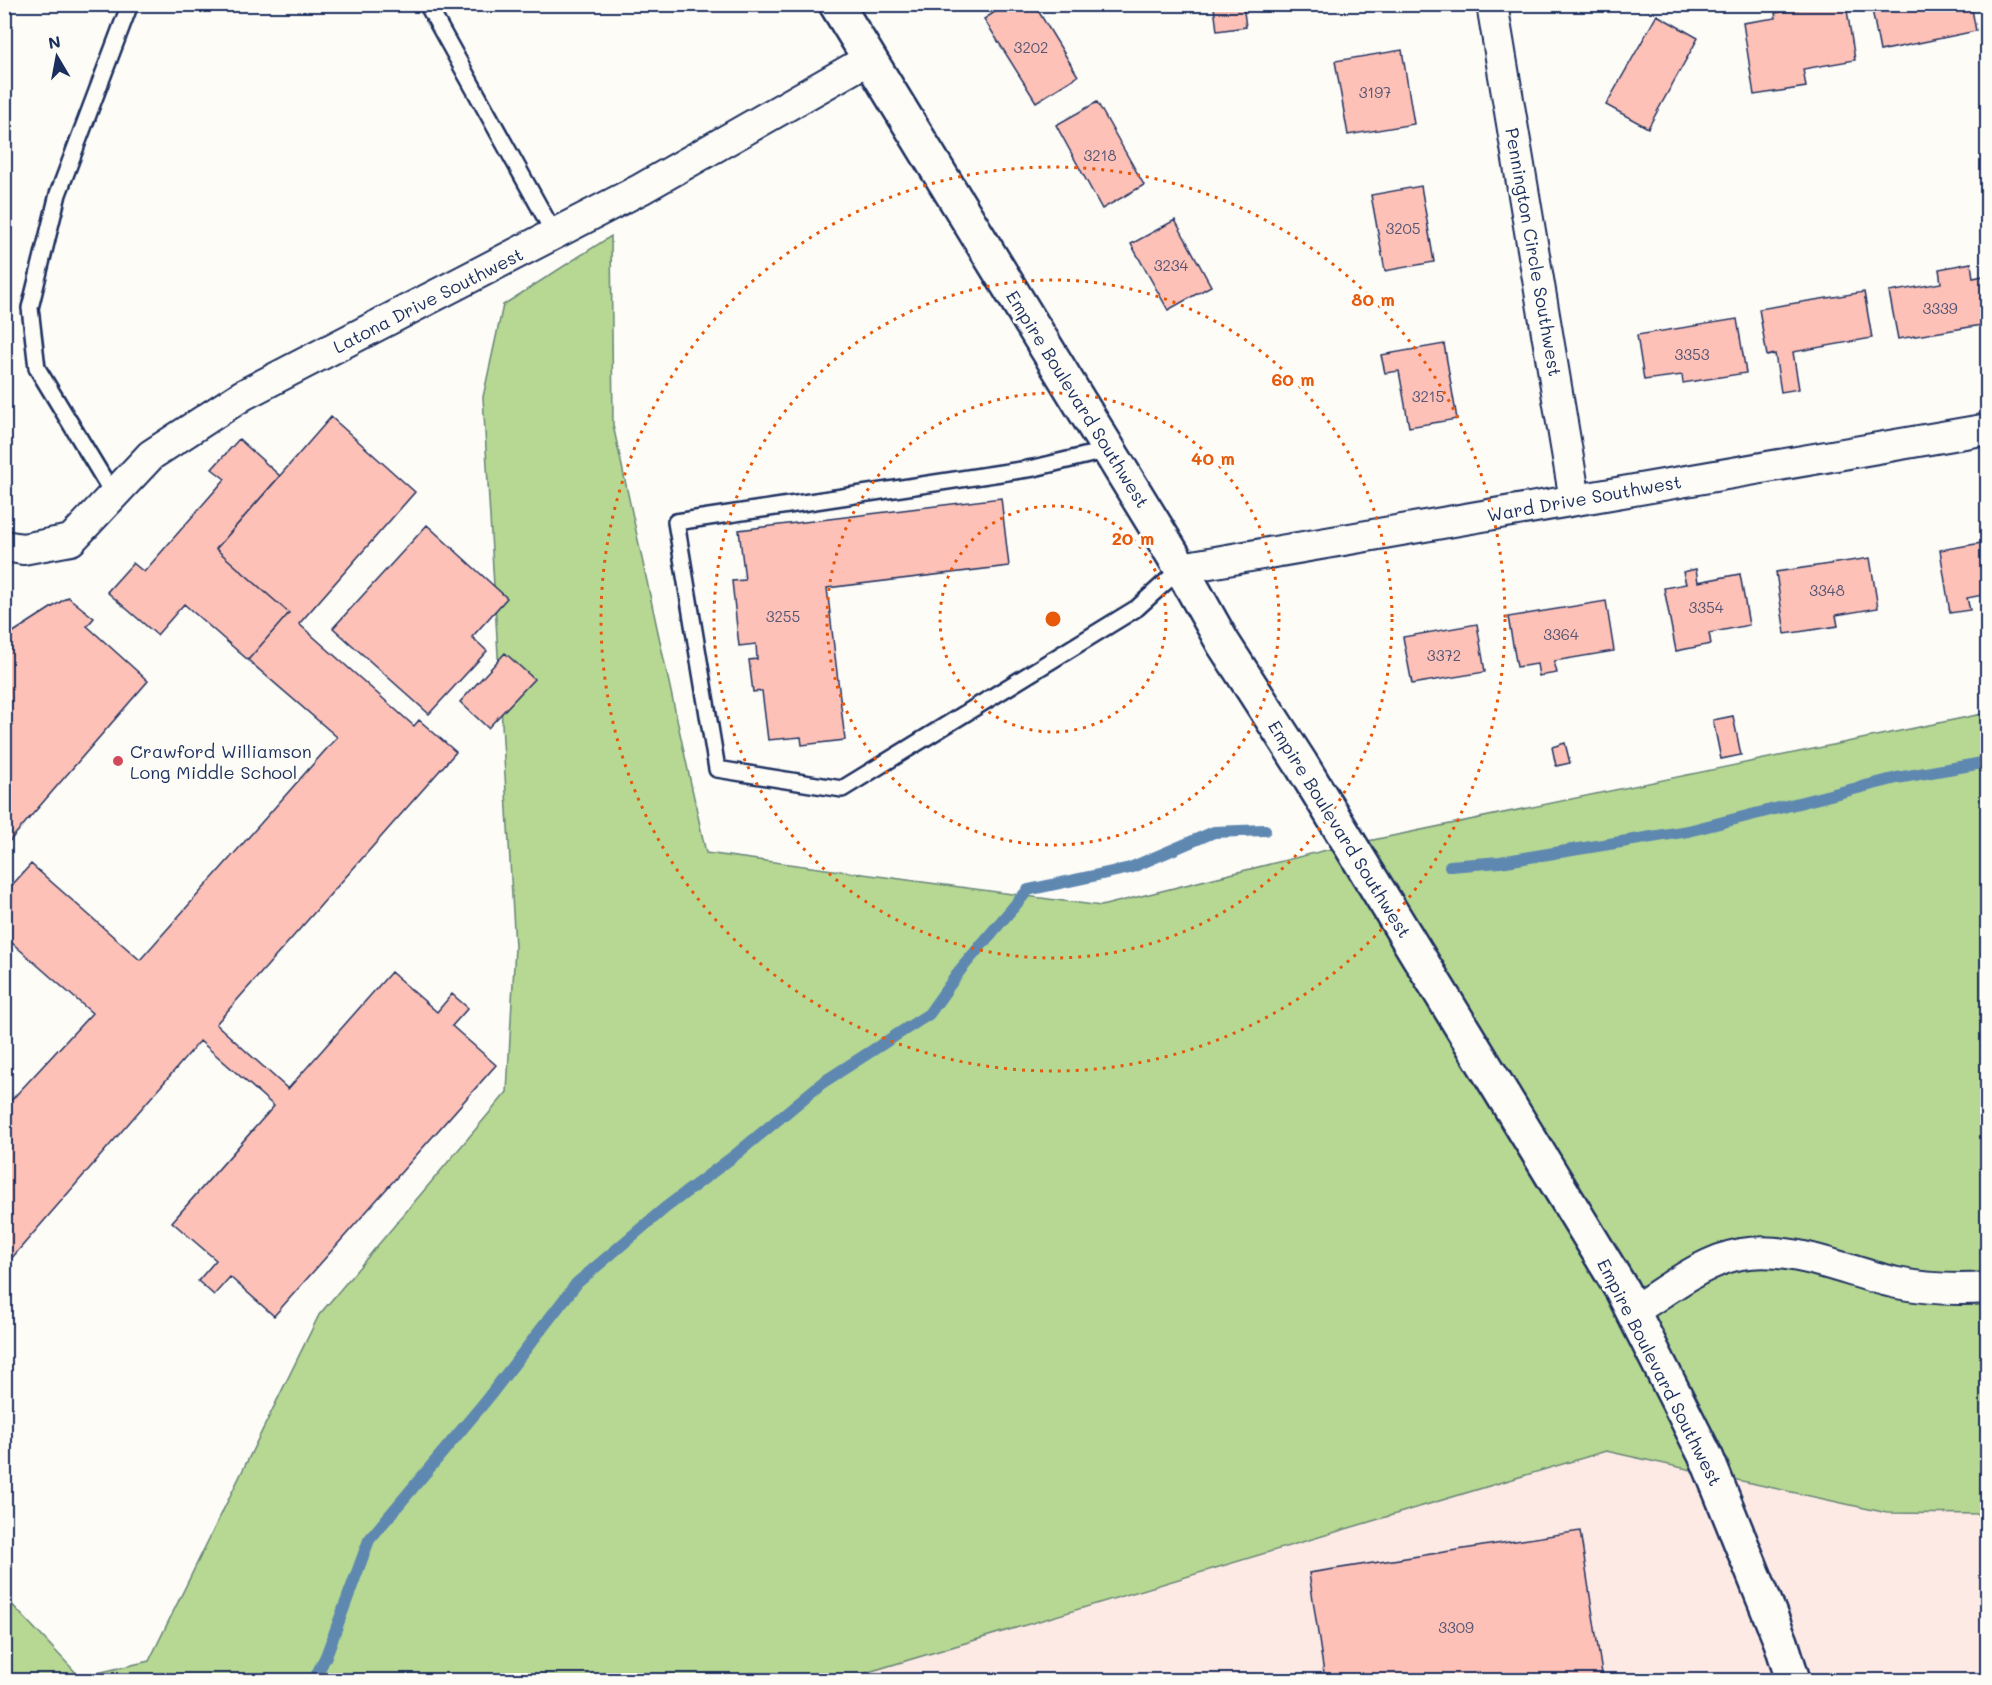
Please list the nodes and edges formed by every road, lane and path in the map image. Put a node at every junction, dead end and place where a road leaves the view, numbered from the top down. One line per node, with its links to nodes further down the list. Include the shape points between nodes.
1 (130, 4): 9 (lane, via 58,194 30,308 37,368)
2 (427, 4): 6 (lane)
3 (836, 4): 5 (street, Empire Boulevard Southwest)
4 (1492, 4): 10 (street, Pennington Circle Southwest)
5 (869, 58): 6 (street, Latona Drive Southwest); 8 (street, Empire Boulevard Southwest)
6 (555, 235): 9 (street, Latona Drive Southwest, via 243,395 151,455)
7 (1988, 429): 10 (street, Ward Drive Southwest)
8 (1109, 450): 12 (street, Empire Boulevard Southwest); 12 (lane, via 1034,468 676,522 717,769 842,789 1137,608)
9 (113, 494): 11 (street, Latona Drive Southwest, via 71,540 23,549)
10 (1575, 500): 12 (street, Ward Drive Southwest)
11 (4, 546)
12 (1181, 568): 14 (street, Empire Boulevard Southwest, via 1223,643 1301,764)
13 (1988, 1288): 14 (street, via 1956,1290 1898,1283 1784,1252 1741,1254 1707,1265)
14 (1633, 1311): 15 (street, Empire Boulevard Southwest, via 1707,1459)
15 (1793, 1680)

